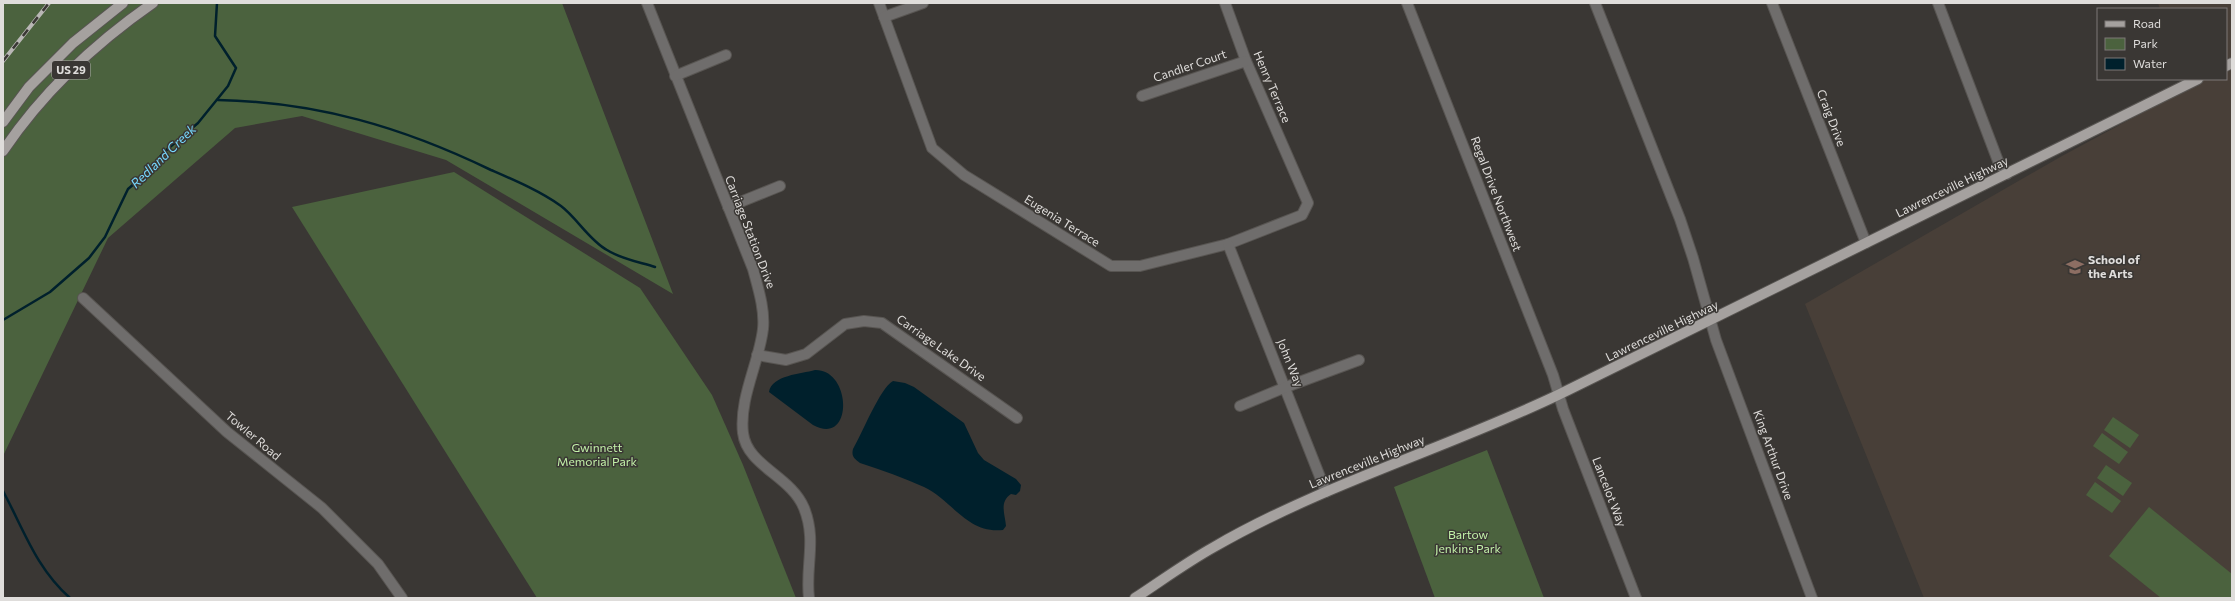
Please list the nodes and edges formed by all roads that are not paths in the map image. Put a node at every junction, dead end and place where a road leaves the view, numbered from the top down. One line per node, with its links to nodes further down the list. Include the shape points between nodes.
1 (123, 3): 17 (main road, US 29, via 73,43 29,87)
2 (152, 3): 18 (main road, US 29, via 113,32 53,87)
3 (647, 3): 14 (street, Carriage Station Drive)
4 (879, 3): 11 (street, Eugenia Terrace)
5 (923, 3): 11 (street)
6 (1225, 3): 13 (street, Henry Terrace)
7 (1407, 3): 30 (street, Regal Drive Northwest, via 1553,375)
8 (1595, 3): 26 (street, via 1680,219)
9 (1772, 3): 23 (street, Craig Drive)
10 (1938, 3): 19 (street, via 1998,161)
11 (884, 17): 24 (street, Eugenia Terrace, via 932,148 964,175 1111,266 1140,266)
12 (726, 55): 14 (street)
13 (1246, 61): 16 (street, Candler Court); 20 (street, Henry Terrace)
14 (675, 76): 22 (street, Carriage Station Drive)
15 (2196, 80): 19 (main road, Lawrenceville Highway)
16 (1142, 96)
17 (3, 122)
18 (3, 151)
19 (2008, 174): 23 (main road, Lawrenceville Highway)
20 (1298, 180): 24 (street, Eugenia Terrace, via 1308,203 1302,215)
21 (780, 186): 22 (street)
22 (728, 207): 27 (street, Carriage Station Drive, via 762,300 763,328)
23 (1866, 243): 26 (main road, Lawrenceville Highway)
24 (1228, 244): 29 (street, John Way)
25 (83, 298): 34 (street, Towler Road, via 227,432 322,508 378,564)
26 (1711, 322): 30 (main road, Lawrenceville Highway); 38 (street, King Arthur Drive)
27 (757, 355): 32 (street, Carriage Lake Drive, via 786,360 806,354 844,324 882,322); 35 (street, Carriage Station Drive, via 742,418 743,435 752,456 788,483 804,508 812,540 807,582)
28 (1360, 360): 29 (street)
29 (1286, 387): 31 (street); 33 (street, John Way)
30 (1558, 395): 33 (main road, Lawrenceville Highway, via 1511,418); 37 (street, Lancelot Way)
31 (1240, 406)
32 (1017, 418)
33 (1326, 492): 36 (main road, Lawrenceville Highway, via 1214,547)
34 (402, 598)
35 (809, 598)
36 (1135, 598)
37 (1636, 598)
38 (1812, 598)

